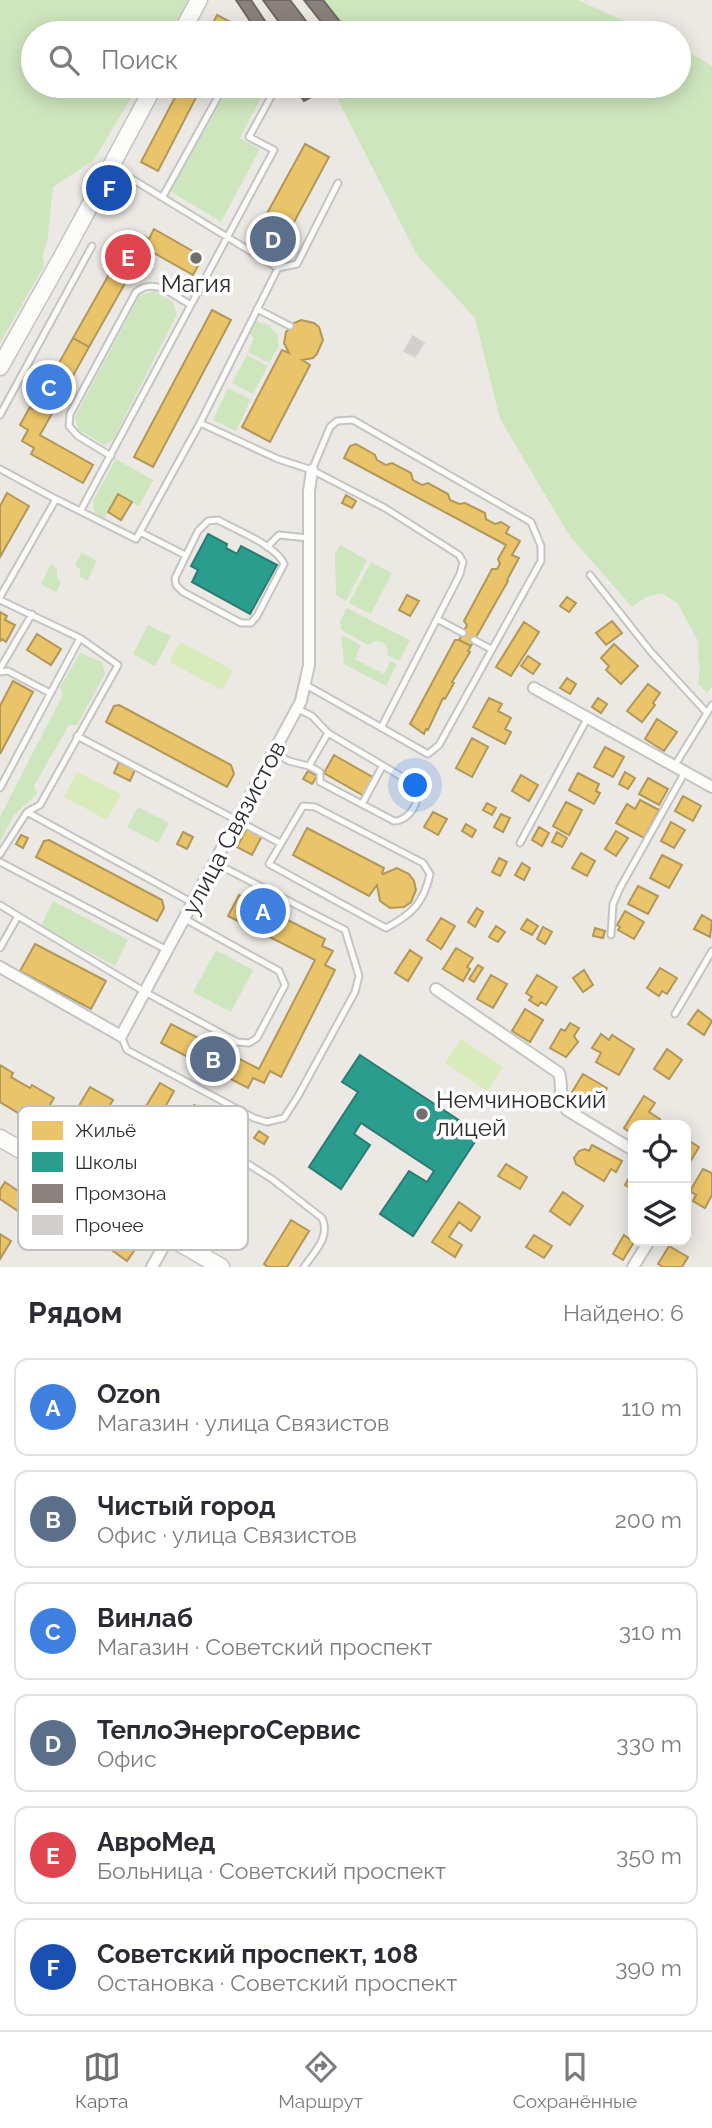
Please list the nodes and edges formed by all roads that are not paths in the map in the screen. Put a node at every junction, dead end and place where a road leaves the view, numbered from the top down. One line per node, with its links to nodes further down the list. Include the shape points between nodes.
1 (199, 0): 2 (street)
2 (188, 21)
3 (148, 98): 6 (street)
4 (217, 98): 8 (lane)
5 (270, 98): 9 (lane, via 249,137 274,150)
6 (111, 166): 8 (lane); 10 (street)
7 (338, 183): 13 (lane, via 297,264)
8 (163, 197): 9 (lane)
9 (227, 238): 13 (lane); 14 (lane)
10 (68, 246): 12 (lane); 17 (street)
11 (92, 246): 12 (lane)
12 (86, 256): 18 (lane)
13 (278, 268): 15 (lane)
14 (191, 306): 20 (lane); 20 (lane, via 154,285 144,285 136,292 70,414 69,426 78,436)
15 (257, 309): 16 (lane); 19 (lane)
16 (290, 327)
17 (0, 367)
18 (0, 415)
19 (201, 423): 22 (lane); 25 (lane)
20 (111, 456): 24 (lane)
21 (0, 468): 23 (lane)
22 (312, 470): 26 (street, улица Связистов); 32 (lane, via 385,508 459,555 463,562 460,573); 36 (lane, via 330,427 337,421 353,420 531,522 541,561)
23 (56, 499): 24 (lane); 30 (lane)
24 (81, 510): 25 (lane, via 136,539)
25 (140, 532): 28 (lane)
26 (309, 538): 27 (lane, via 279,535); 38 (street, улица Связистов)
27 (267, 547): 28 (lane, via 218,520 208,521 198,531); 28 (lane, via 285,564 251,624 241,623 176,585 174,578)
28 (186, 555)
29 (590, 576): 43 (lane)
30 (0, 598): 31 (lane)
31 (32, 614): 34 (lane); 37 (lane)
32 (437, 619): 33 (lane); 45 (lane)
33 (463, 633)
34 (80, 638): 40 (lane); 47 (lane, via 118,665)
35 (474, 640): 36 (lane)
36 (491, 649): 45 (lane, via 439,745 428,754)
37 (0, 668): 40 (lane)
38 (306, 685): 42 (street, улица Связистов); 45 (lane)
39 (534, 688): 44 (street)
40 (50, 693): 54 (lane)
41 (712, 705): 43 (lane)
42 (298, 709): 46 (lane); 48 (street, улица Связистов)
43 (707, 713): 50 (lane)
44 (587, 717): 50 (street); 58 (lane)
45 (381, 728)
46 (328, 733): 49 (lane); 51 (lane)
47 (77, 736): 56 (lane, via 40,805); 57 (lane)
48 (274, 753): 49 (lane); 57 (street, улица Связистов)
49 (309, 765): 55 (lane, via 320,772 320,782)
50 (674, 766): 52 (street)
51 (382, 767): 55 (lane); 55 (lane, via 414,784 419,797 401,821)
52 (685, 772): 53 (street); 67 (lane, via 612,904)
53 (712, 787)
54 (0, 788)
55 (362, 804)
56 (27, 812): 60 (lane); 63 (lane)
57 (237, 820): 59 (lane); 62 (street, улица Связистов)
58 (520, 842)
59 (280, 843): 59 (lane, via 303,806 315,807 423,863 430,874 428,883 415,909 386,928 268,864)
60 (0, 854)
61 (0, 863): 69 (lane)
62 (215, 863): 63 (street, улица Связистов); 77 (lane, via 345,930 359,976 355,992 284,1118 267,1122)
63 (193, 903): 66 (street, улица Связистов)
64 (0, 905): 65 (lane)
65 (18, 916): 68 (lane); 73 (lane)
66 (185, 919): 69 (street, улица Связистов); 73 (lane, via 284,978 285,985 257,1038 237,1042)
67 (611, 935)
68 (0, 947)
69 (167, 950): 73 (street, улица Связистов)
70 (712, 951): 74 (lane)
71 (0, 967): 75 (street)
72 (436, 989): 79 (street, via 559,1073 561,1102 568,1110)
73 (145, 992): 75 (street, улица Связистов)
74 (675, 1014)
75 (121, 1036): 76 (lane, via 127,1049)
76 (232, 1106)
77 (248, 1115)
78 (0, 1138): 80 (street)
79 (628, 1147)
80 (18, 1149)
81 (248, 1164): 87 (lane, via 322,1219 326,1228 323,1240)
82 (646, 1246): 88 (street)
83 (162, 1250): 85 (street)
84 (192, 1250): 86 (street)
85 (152, 1267)
86 (221, 1267)
87 (304, 1267)
88 (633, 1267)

